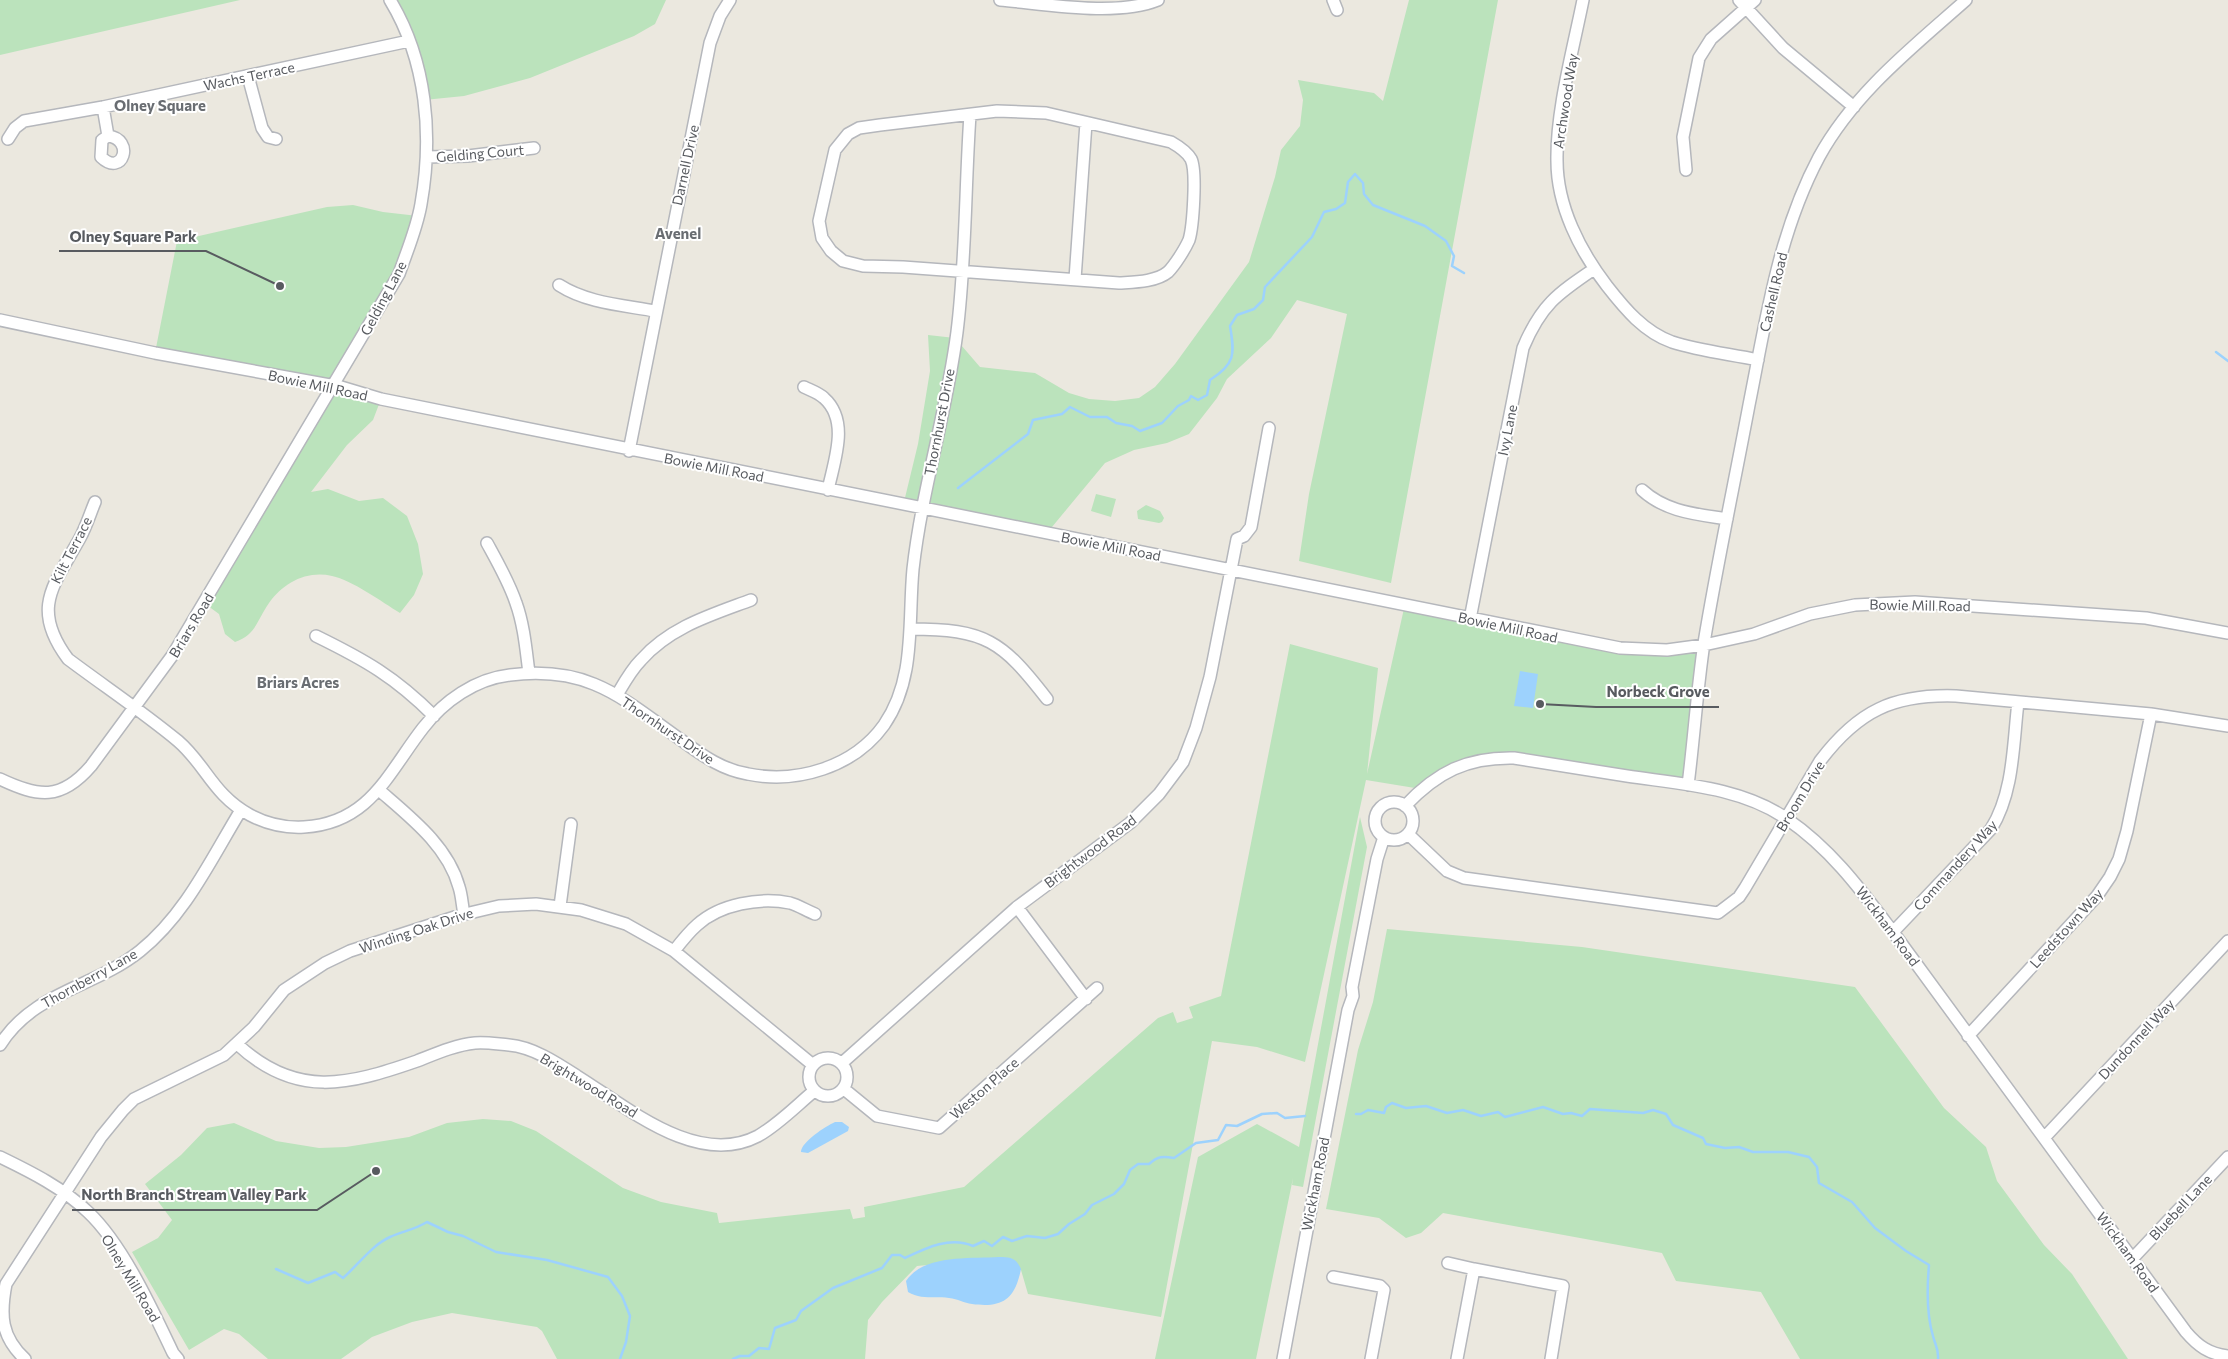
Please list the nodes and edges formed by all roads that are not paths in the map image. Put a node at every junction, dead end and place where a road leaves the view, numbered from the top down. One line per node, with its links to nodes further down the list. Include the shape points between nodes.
1 (390, 0): 9 (street, Gelding Lane)
2 (730, 0): 25 (street, Darnell Drive, via 710,43)
3 (1000, 0): 4 (street, via 1110,9 1130,8)
4 (1158, 0)
5 (1583, 0): 21 (street, Archwood Way, via 1558,126 1556,162 1568,217)
6 (1755, 0): 8 (street)
7 (1966, 0): 12 (street, Cashell Road, via 1888,69)
8 (1742, 4): 12 (street, via 1783,48); 20 (street, via 1699,58 1683,137)
9 (409, 41): 10 (street, Wachs Terrace); 19 (street, Gelding Lane, via 424,100)
10 (248, 76): 11 (street, Wachs Terrace); 17 (street, via 262,128 268,137)
11 (103, 107): 15 (street); 16 (street, Wachs Terrace, via 24,121)
12 (1854, 107): 27 (street, Cashell Road, via 1820,157 1794,213 1777,264)
13 (970, 114): 14 (street, via 997,111 1046,113); 22 (street, Thornhurst Drive); 22 (street, via 860,128 848,134 835,150 819,221 822,238 831,252 843,261 864,266)
14 (1086, 123): 23 (street); 23 (street, via 1171,142 1181,148 1191,160 1194,188 1189,239 1167,272 1127,282)
15 (108, 136)
16 (8, 139)
17 (276, 139)
18 (534, 148): 19 (street, Gelding Court)
19 (427, 157): 29 (street, Gelding Lane, via 418,216 399,274)
20 (1686, 170)
21 (1594, 269): 27 (street, Archwood Way, via 1628,313 1655,334 1672,342); 40 (street, Ivy Lane, via 1560,292 1545,307 1523,348)
22 (962, 271): 23 (street); 35 (street, Thornhurst Drive, via 956,333)
23 (1075, 279)
24 (559, 285): 25 (street, via 571,293 597,301)
25 (655, 311): 31 (street, Darnell Drive)
26 (0, 320): 29 (street, Bowie Mill Road)
27 (1758, 360): 36 (street, Cashell Road)
28 (804, 386): 32 (street, via 824,397 835,411 839,430)
29 (332, 387): 31 (street, Bowie Mill Road); 49 (street, Briars Road, via 192,625)
30 (1269, 428): 38 (street, Brightwood Road, via 1251,527 1249,533 1237,539)
31 (628, 451): 32 (street, Bowie Mill Road)
32 (828, 490): 35 (street, Bowie Mill Road)
33 (1642, 490): 36 (street, via 1655,502 1671,508)
34 (95, 502): 49 (street, Kilt Terrace, via 81,536 52,586 47,605 48,622 55,643 68,660)
35 (922, 510): 38 (street, Bowie Mill Road); 41 (street, Thornhurst Drive, via 913,570)
36 (1727, 518): 44 (street, Cashell Road)
37 (487, 543): 45 (street, via 517,604)
38 (1231, 570): 40 (street, Bowie Mill Road); 65 (street, Brightwood Road, via 1210,677 1183,762 1159,794 1130,823)
39 (751, 600): 46 (street, via 668,635 640,660)
40 (1470, 619): 44 (street, Bowie Mill Road, via 1620,648 1667,650)
41 (910, 629): 46 (street, Thornhurst Drive, via 900,694 884,724 854,754 806,774 775,778 724,767); 47 (street, via 964,632 988,640 1021,666)
42 (2228, 633): 44 (street, Bowie Mill Road, via 2146,618 1915,602 1855,605 1810,614 1754,634)
43 (316, 636): 51 (street, via 378,668 406,688)
44 (1704, 645): 53 (street, Cashell Road)
45 (529, 673): 46 (street, Thornhurst Drive, via 573,676); 51 (street, Thornhurst Drive, via 480,683 454,698)
46 (616, 695)
47 (1047, 699)
48 (2018, 702): 50 (street, Broom Drive); 60 (street, Broom Drive, via 1930,695 1882,706 1846,730 1832,744); 68 (street, Commandery Way, via 2007,790 1999,816)
49 (134, 709): 54 (street, Briars Road, via 85,774 67,787 43,793 29,792); 59 (street, Thornhurst Drive, via 179,742 217,790)
50 (2151, 714): 52 (street, Broom Drive); 73 (street, Leedstown Way, via 2127,831 2119,860 2110,877 2097,896)
51 (434, 716): 57 (street, Thornhurst Drive)
52 (2228, 726)
53 (1691, 759): 55 (street, via 1678,776); 56 (street, Cashell Road)
54 (0, 779)
55 (1665, 781): 56 (street, Wickham Road); 58 (street, Wickham Road, via 1514,758 1493,758 1471,761 1444,774 1421,789)
56 (1688, 785): 60 (street, Wickham Road, via 1747,800)
57 (379, 790): 59 (street, Thornhurst Drive, via 347,815 312,826 274,824); 66 (street, via 435,842 459,887)
58 (1405, 806): 62 (street, via 1413,820); 63 (street, via 1394,802 1378,811 1376,828)
59 (241, 810): 75 (street, Thornberry Lane, via 180,909 164,929 126,960 37,1006)
60 (1786, 818): 62 (street, Broom Drive, via 1739,898 1718,913 1464,878 1447,871); 68 (street, Wickham Road, via 1831,854)
61 (571, 824): 64 (street)
62 (1408, 834): 63 (street, via 1399,840)
63 (1384, 837): 91 (street, Wickham Road, via 1376,859 1352,986 1348,990 1348,1010)
64 (560, 906): 66 (street, Winding Oak Drive, via 499,906); 70 (street, Winding Oak Drive, via 626,924)
65 (1017, 907): 72 (street); 77 (street, Brightwood Road)
66 (464, 914): 74 (street, Winding Oak Drive, via 350,951 325,963 284,990)
67 (815, 914): 70 (street, via 791,903 750,903 723,909 698,924)
68 (1893, 932): 73 (street, Wickham Road)
69 (2228, 941): 80 (street, Dundonnell Way)
70 (674, 951): 76 (street, Winding Oak Drive)
71 (1097, 988): 72 (street, Weston Place)
72 (1086, 999): 78 (street, Weston Place, via 939,1128 877,1116)
73 (1968, 1036): 80 (street, Wickham Road)
74 (238, 1044): 79 (street, Brightwood Road, via 272,1070 315,1082 346,1082 372,1077 455,1047 515,1045 571,1072 675,1135 720,1146 742,1143 758,1135); 83 (street, Winding Oak Drive, via 207,1065 134,1099 102,1137)
75 (0, 1045)
76 (813, 1064): 77 (street, via 825,1058); 79 (street, via 809,1079)
77 (842, 1064): 78 (street, via 847,1074)
78 (844, 1089): 79 (street, via 830,1096)
79 (814, 1091)
80 (2044, 1138): 84 (street, Wickham Road)
81 (0, 1157): 83 (street, Olney Mill Road)
82 (2228, 1157): 84 (street, Bluebell Lane)
83 (64, 1192): 89 (street, Olney Mill Road, via 89,1212 107,1234 151,1306); 90 (street, Winding Oak Drive, via 6,1284 1,1301 6,1332 14,1348)
84 (2133, 1258): 88 (street, Wickham Road, via 2191,1338 2210,1352)
85 (1448, 1264): 86 (street)
86 (1474, 1268): 93 (street); 94 (street, via 1563,1286)
87 (1333, 1277): 92 (street, via 1380,1286 1384,1290)
88 (2228, 1356)
89 (171, 1357)
90 (25, 1359)
91 (1283, 1359)
92 (1371, 1359)
93 (1457, 1359)
94 (1550, 1359)

